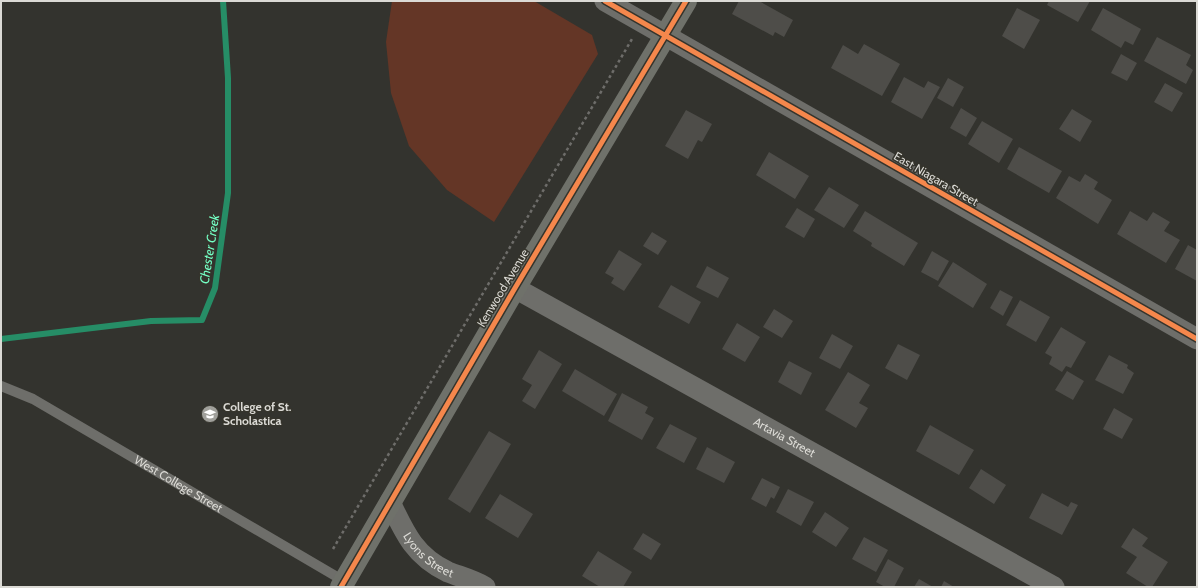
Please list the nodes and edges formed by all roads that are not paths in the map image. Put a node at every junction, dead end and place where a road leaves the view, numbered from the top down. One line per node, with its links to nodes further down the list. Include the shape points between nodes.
1 (606, 1): 3 (street, East Niagara Street)
2 (686, 1): 3 (street, Kenwood Avenue)
3 (665, 36): 4 (street, Kenwood Avenue); 5 (street, East Niagara Street)
4 (515, 288): 7 (street, Kenwood Avenue); 10 (street, Artavia Street)
5 (1197, 339)
6 (1, 386): 9 (lane, West College Street, via 33,399)
7 (390, 502): 8 (street, Lyons Street, via 405,534 426,560); 9 (street, Kenwood Avenue)
8 (480, 584)
9 (346, 585)
10 (1054, 587)

